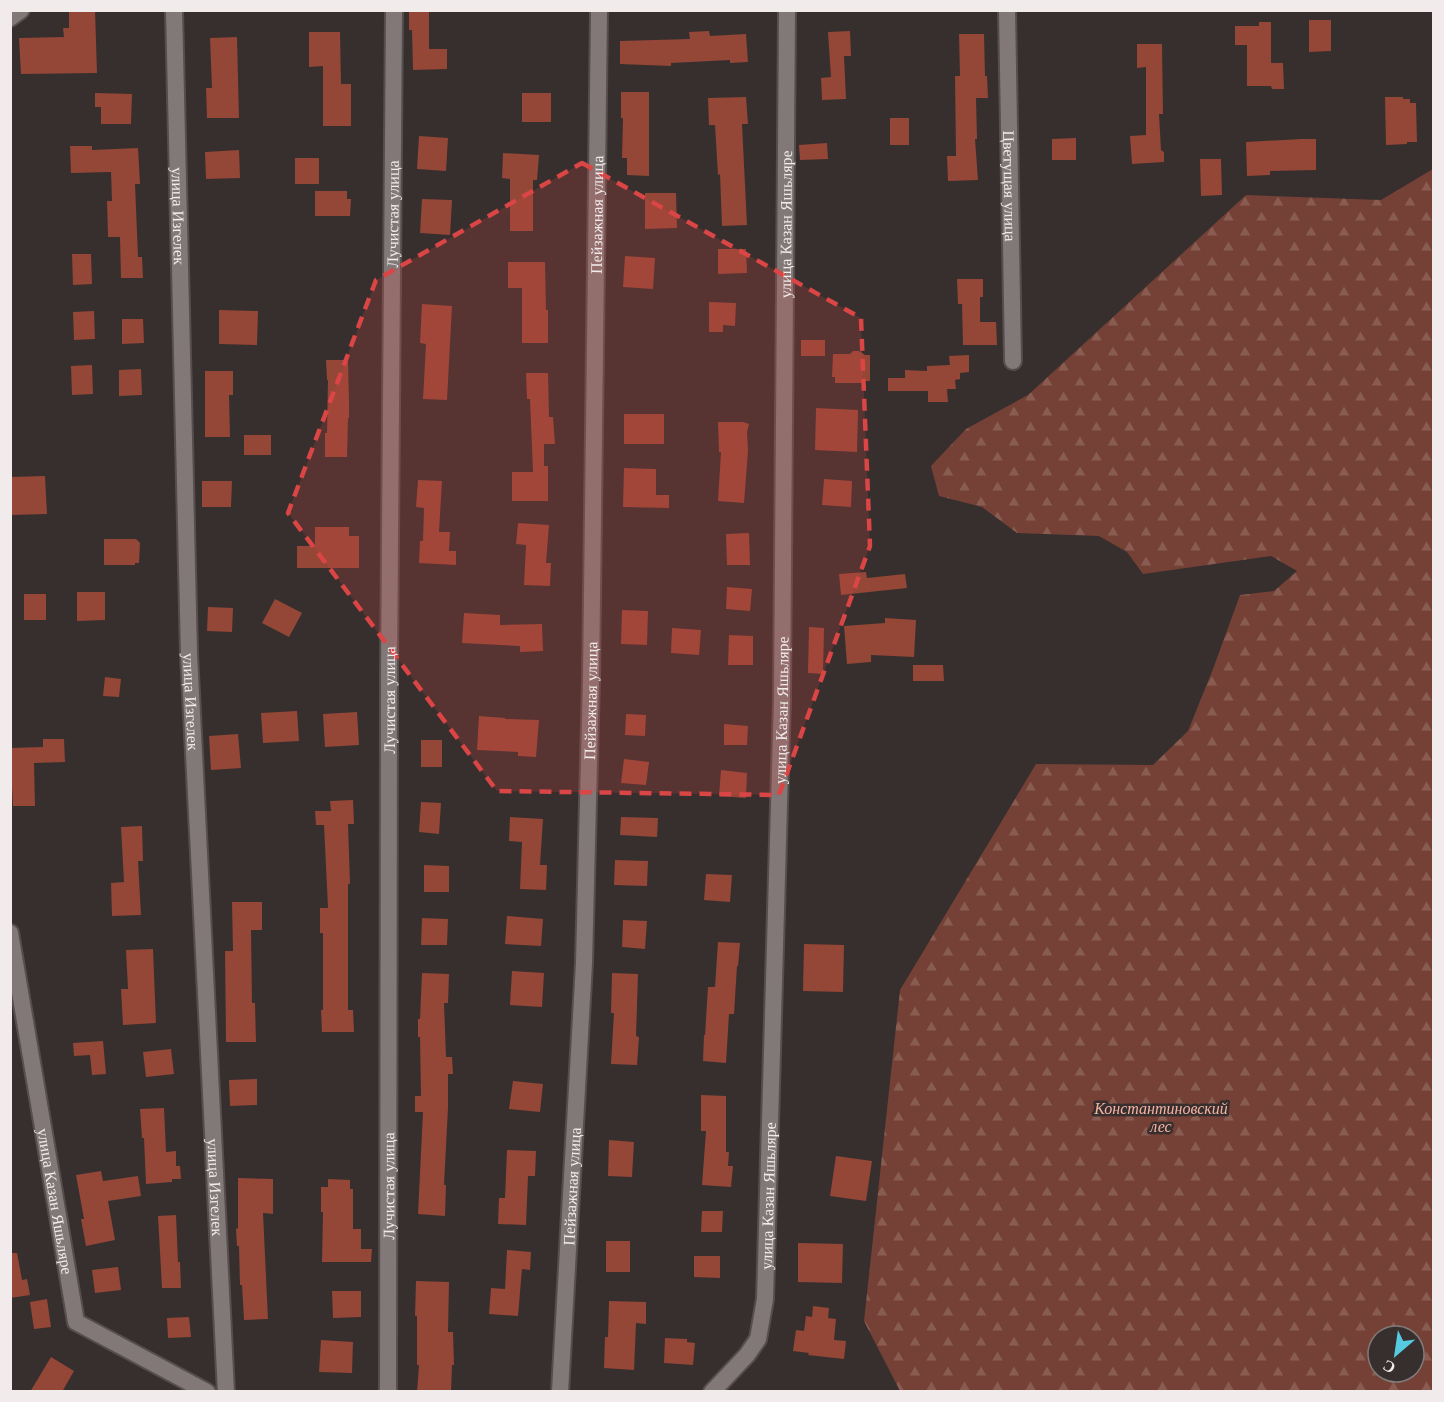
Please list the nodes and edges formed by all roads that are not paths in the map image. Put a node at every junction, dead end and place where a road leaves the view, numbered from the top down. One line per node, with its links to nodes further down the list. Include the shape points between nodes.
1 (21, 10): 7 (street)
2 (174, 10): 11 (street, улица Изгелек, via 189,654)
3 (394, 10): 12 (street, Лучистая улица)
4 (599, 10): 13 (street, Пейзажная улица, via 584,963)
5 (788, 10): 14 (street, улица Казан Яшьляре, via 782,699 765,1299 758,1339)
6 (1007, 10): 8 (street, Цветущая улица)
7 (10, 18)
8 (1013, 361)
9 (10, 933): 10 (street, улица Казан Яшьляре, via 76,1322)
10 (207, 1392)
11 (225, 1392)
12 (388, 1392)
13 (560, 1392)
14 (712, 1392)

